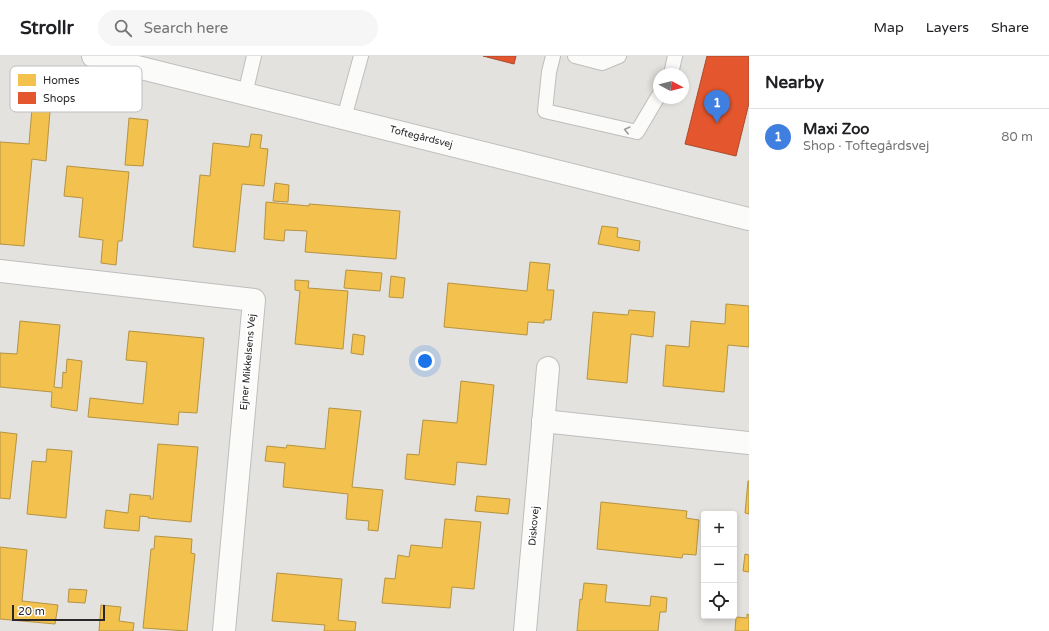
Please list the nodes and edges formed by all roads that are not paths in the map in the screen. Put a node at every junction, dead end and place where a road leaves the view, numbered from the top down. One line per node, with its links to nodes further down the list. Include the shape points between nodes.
1 (254, 56): 11 (lane)
2 (361, 56): 13 (lane)
3 (553, 56): 12 (lane, one-way to 3, via 637,132 546,110)
4 (575, 56): 5 (lane, via 602,63)
5 (619, 56)
6 (675, 56): 10 (lane)
7 (101, 57): 8 (street, Toftegårdsvej)
8 (136, 66)
9 (142, 68): 11 (street, Toftegårdsvej)
10 (672, 68)
11 (245, 94): 13 (street, Toftegårdsvej)
12 (654, 104)
13 (344, 118): 14 (street, Toftegårdsvej)
14 (749, 219)
15 (0, 271): 19 (street, Ejner Mikkelsens Vej, via 254,300)
16 (548, 368): 17 (street, Diskovej)
17 (543, 421): 18 (street); 20 (street, Diskovej)
18 (749, 443)
19 (224, 631)
20 (525, 631)

